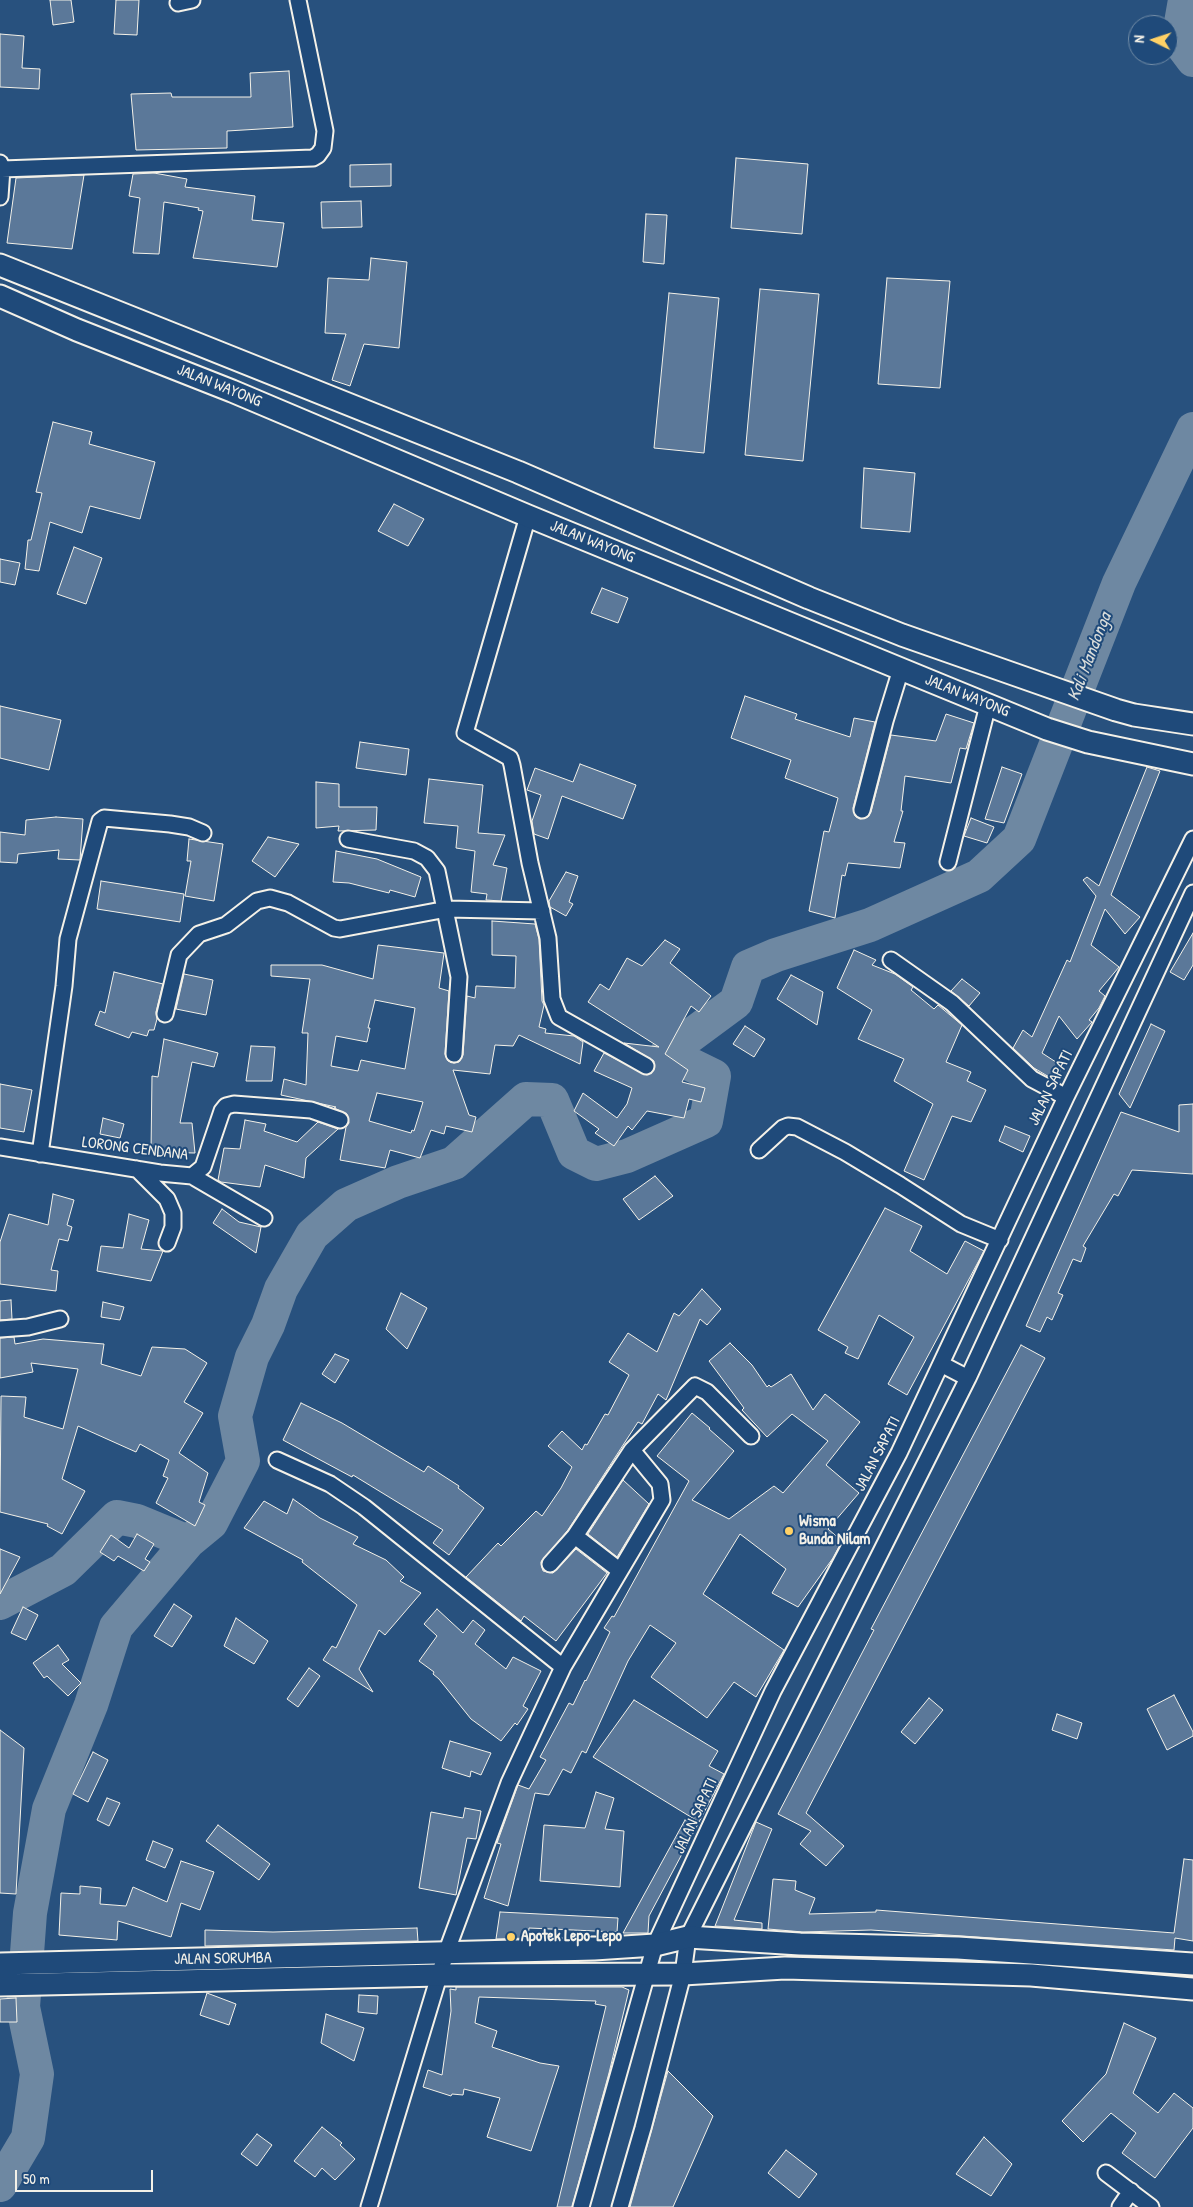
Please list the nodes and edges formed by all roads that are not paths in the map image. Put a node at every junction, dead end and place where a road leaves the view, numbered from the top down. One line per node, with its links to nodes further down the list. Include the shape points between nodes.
1 (298, 0): 2 (street, via 325,131 323,148 318,155 312,158)
2 (1, 166): 3 (street)
3 (0, 197)
4 (0, 265): 6 (main road, JALAN WAYONG)
5 (0, 296): 7 (main road, JALAN WAYONG)
6 (330, 397): 7 (main road); 11 (main road, JALAN WAYONG, via 518,472 902,635 1134,715)
7 (318, 427): 8 (main road, JALAN WAYONG)
8 (528, 516): 9 (main road, JALAN WAYONG); 20 (street, via 464,730 467,735 510,758)
9 (901, 669): 10 (main road, JALAN WAYONG); 13 (street)
10 (988, 705): 12 (main road, JALAN WAYONG, via 1088,742); 17 (street)
11 (1193, 724)
12 (1193, 764)
13 (862, 810)
14 (203, 833): 29 (street, via 189,826 104,818 100,821 68,939)
15 (1193, 838): 25 (street, JALAN SAPATI)
16 (348, 839): 19 (street, via 414,851 427,858 437,871)
17 (948, 862)
18 (1193, 893): 38 (street)
19 (447, 909): 20 (street); 22 (street, via 340,929 288,903 270,898 257,901 226,925 199,934 179,955); 23 (street, via 460,977)
20 (542, 912): 24 (street, via 548,938 552,999 559,1018)
21 (891, 960): 25 (street, via 952,1002 1032,1079)
22 (165, 1014)
23 (454, 1054)
24 (646, 1066)
25 (1066, 1097): 33 (street, JALAN SAPATI)
26 (340, 1120): 31 (street, LORONG CENDANA, via 310,1110 226,1106 202,1167)
27 (0, 1147): 29 (street, LORONG CENDANA)
28 (759, 1150): 33 (street, via 783,1128 797,1127 961,1224)
29 (40, 1154): 30 (street, LORONG CENDANA)
30 (136, 1169): 31 (street, LORONG CENDANA); 34 (street, via 167,1199 173,1213)
31 (192, 1176): 32 (street)
32 (264, 1218)
33 (1000, 1240): 37 (street, JALAN SAPATI)
34 (168, 1243)
35 (60, 1319): 36 (street, via 28,1327)
36 (0, 1329)
37 (941, 1364): 38 (street); 47 (street, JALAN SAPATI, via 899,1453 773,1691)
38 (968, 1378): 46 (street)
39 (751, 1436): 40 (street, via 708,1392 695,1386)
40 (632, 1450): 42 (street); 44 (street, via 660,1484 662,1500)
41 (277, 1460): 45 (street, via 330,1484 364,1507)
42 (575, 1536): 43 (street); 44 (street)
43 (550, 1564)
44 (619, 1570): 45 (street)
45 (563, 1667): 48 (street, via 509,1783)
46 (688, 1937): 47 (main road, JALAN SORUMBA); 49 (main road, JALAN SORUMBA, via 958,1948); 52 (street)
47 (655, 1944): 48 (main road, JALAN SORUMBA); 50 (street, JALAN SAPATI)
48 (446, 1953): 51 (main road, JALAN SORUMBA); 54 (street)
49 (1193, 1964)
50 (647, 1973): 52 (main road); 54 (main road); 59 (street, JALAN SAPATI)
51 (34, 1974): 53 (main road, JALAN SORUMBA); 54 (main road)
52 (683, 1974): 55 (main road, via 785,1968 1031,1975); 60 (street)
53 (4, 1975)
54 (440, 1975): 58 (street)
55 (1193, 1989)
56 (1106, 2173): 57 (street)
57 (1131, 2191): 61 (street); 62 (street)
58 (369, 2207)
59 (581, 2207)
60 (620, 2207)
61 (1120, 2207)
62 (1152, 2207)

